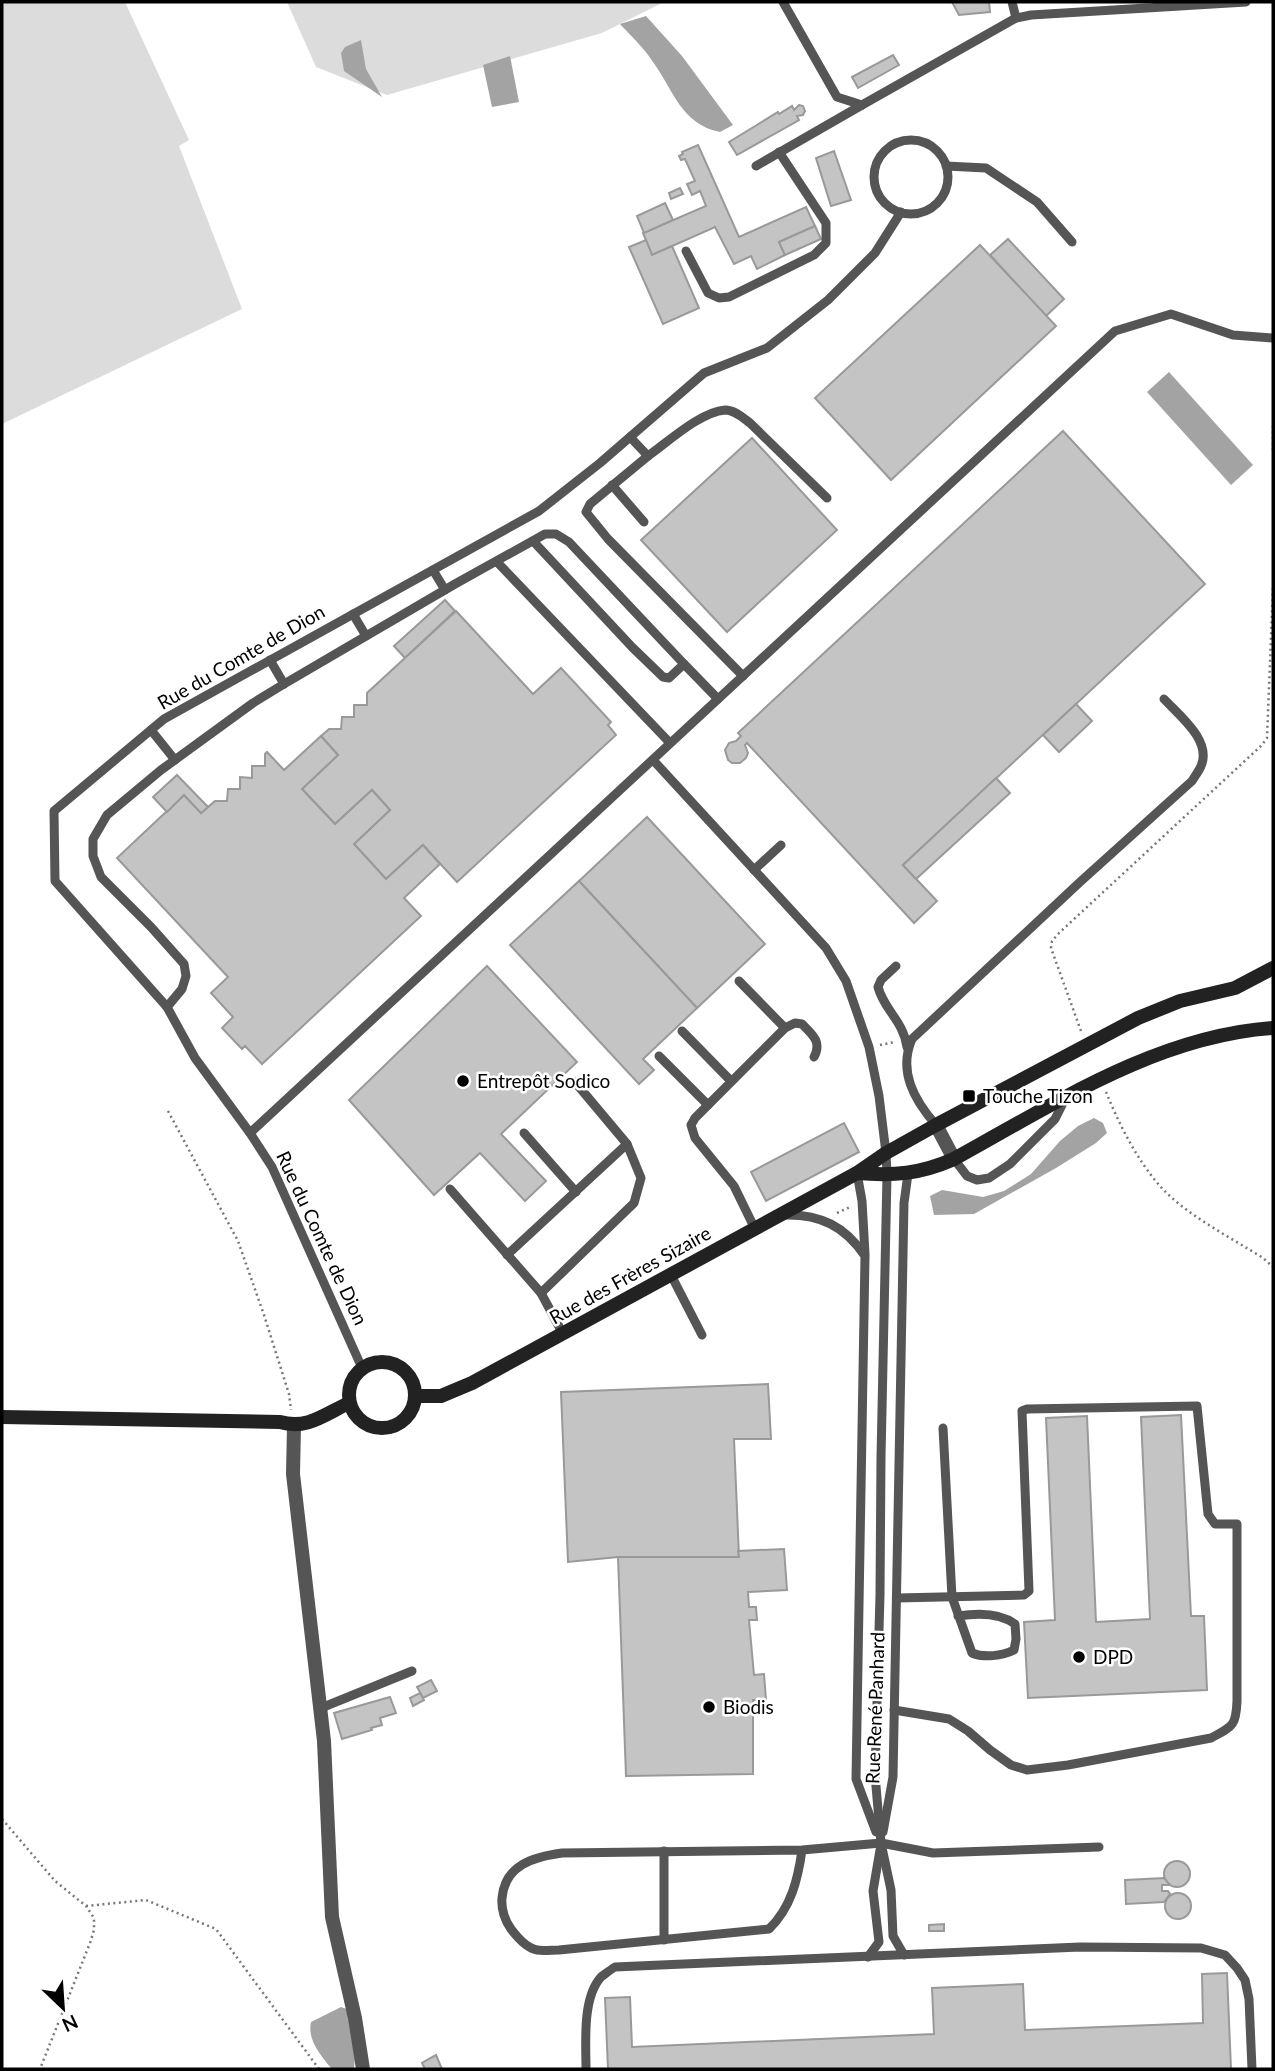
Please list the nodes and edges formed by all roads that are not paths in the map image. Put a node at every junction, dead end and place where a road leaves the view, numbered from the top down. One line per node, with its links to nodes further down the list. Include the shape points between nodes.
1 (783, 2): 5 (lane, via 837,97)
2 (1012, 2): 4 (lane)
3 (1246, 2): 4 (lane)
4 (1016, 18): 5 (lane)
5 (862, 105): 6 (lane)
6 (779, 152): 7 (lane); 11 (lane, via 826,223 826,243 814,256 730,297 719,298 708,293)
7 (756, 166)
8 (946, 166): 9 (lane, via 946,188 933,206); 9 (lane, via 940,154 919,141 907,140 884,151 877,161 875,186 880,198); 10 (lane, via 986,168 1037,202)
9 (901, 212): 13 (lane, Rue du Comte de Dion, via 875,253 828,300 767,348 704,373)
10 (1072, 242)
11 (687, 251)
12 (1273, 338): 26 (lane, via 1233,335 1171,314 1115,331)
13 (630, 437): 14 (lane); 20 (lane, Rue du Comte de Dion, via 539,511)
14 (648, 456): 15 (lane); 16 (lane, via 696,421 727,410 750,423)
15 (612, 485): 17 (lane); 26 (lane, via 586,512)
16 (827, 498)
17 (644, 522)
18 (533, 541): 19 (lane); 25 (lane, via 556,534 569,542); 25 (lane, via 663,677 670,678)
19 (497, 562): 21 (lane); 31 (lane)
20 (433, 570): 21 (lane); 22 (lane, Rue du Comte de Dion)
21 (445, 590): 23 (lane)
22 (353, 614): 23 (lane); 24 (lane, Rue du Comte de Dion)
23 (366, 636): 27 (lane)
24 (270, 660): 27 (lane); 30 (lane, Rue du Comte de Dion)
25 (684, 664): 28 (lane)
26 (743, 676): 28 (lane)
27 (284, 684): 32 (lane)
28 (718, 699): 31 (lane)
29 (1164, 699): 43 (lane, via 1203,748 1202,765 1192,781)
30 (151, 730): 32 (lane); 39 (lane, Rue du Comte de Dion, via 54,811 55,881)
31 (670, 743): 33 (lane)
32 (175, 760): 39 (lane, via 107,815 93,839 93,856 101,877 184,964 182,989)
33 (653, 760): 35 (lane); 51 (lane)
34 (781, 845): 35 (lane)
35 (754, 870): 54 (lane, via 809,929 846,981 869,1047)
36 (896, 966): 43 (lane, via 878,987)
37 (1273, 968): 50 (street, Rue des Frères Sizaire, via 1235,989 1164,1007)
38 (739, 981): 40 (lane)
39 (167, 1007): 51 (lane, Rue du Comte de Dion, via 195,1058)
40 (785, 1028): 45 (lane, via 802,1024 818,1043); 46 (lane)
41 (1273, 1028): 48 (street, via 1213,1038 1161,1054)
42 (682, 1031): 46 (lane)
43 (907, 1044): 50 (lane, via 905,1064 914,1094)
44 (659, 1056): 49 (lane)
45 (814, 1057)
46 (731, 1081): 49 (lane)
47 (575, 1082): 53 (lane)
48 (1066, 1097): 55 (street); 55 (lane, via 1055,1119 1010,1164 989,1178 977,1181 967,1176)
49 (708, 1105): 62 (lane, via 691,1125 693,1133 734,1186)
50 (936, 1125): 54 (street, Rue des Frères Sizaire); 55 (street)
51 (250, 1133): 69 (lane, Rue du Comte de Dion, via 272,1167)
52 (524, 1133): 60 (lane)
53 (627, 1144): 60 (lane); 66 (lane, via 641,1178 634,1203)
54 (886, 1153): 56 (street, Rue des Frères Sizaire); 58 (lane)
55 (954, 1159): 57 (street)
56 (857, 1172): 58 (street); 61 (street, Rue des Frères Sizaire); 64 (lane, Rue René Panhard)
57 (908, 1174): 58 (street); 76 (lane, Rue René Panhard)
58 (887, 1175): 81 (lane, via 875,1775)
59 (450, 1189): 63 (lane)
60 (576, 1192): 63 (lane)
61 (779, 1216): 62 (street, Rue des Frères Sizaire); 64 (lane, via 822,1220 855,1241)
62 (755, 1229): 65 (street, Rue des Frères Sizaire)
63 (508, 1255): 66 (lane)
64 (865, 1256): 81 (lane, Rue René Panhard, via 856,1779)
65 (671, 1275): 67 (street, Rue des Frères Sizaire); 68 (lane)
66 (541, 1293): 67 (lane)
67 (563, 1334): 70 (street, Rue des Frères Sizaire, via 472,1383 441,1396)
68 (702, 1335)
69 (362, 1368): 70 (street, via 380,1361 398,1365 412,1378); 71 (street, via 353,1377)
70 (416, 1396): 71 (street, via 411,1414 396,1426 376,1429 359,1420)
71 (349, 1403): 73 (street)
72 (2, 1417): 73 (street, via 280,1422)
73 (294, 1426): 79 (street, via 293,1474)
74 (943, 1428): 75 (lane)
75 (955, 1597): 76 (lane); 77 (lane); 80 (lane, via 1024,1595 1029,1591 1022,1411 1198,1406 1208,1514 1215,1524 1237,1524 1237,1701 1236,1719 1230,1727 1211,1738 1027,1770 1011,1765 949,1718)
76 (897, 1598): 80 (lane, Rue René Panhard)
77 (958, 1616): 77 (lane, via 972,1653 1014,1650 1015,1624 1009,1619 985,1613)
78 (412, 1671): 79 (lane)
79 (321, 1708): 88 (street, via 332,1917)
80 (894, 1710): 81 (lane, Rue René Panhard, via 893,1777)
81 (881, 1843): 82 (lane, via 933,1853); 83 (lane); 86 (lane, via 891,1890 893,1936); 87 (lane, via 873,1891 879,1942)
82 (1098, 1847)
83 (802, 1850): 84 (lane); 85 (lane, via 797,1880 769,1929)
84 (664, 1851): 85 (lane); 85 (lane, via 542,1855 526,1862 503,1884 502,1905 518,1939 535,1950)
85 (664, 1940)
86 (904, 1955): 87 (lane); 90 (lane, via 1080,1947 1201,1948 1224,1955 1245,1980)
87 (868, 1957): 89 (lane, via 615,1967 590,1994)
88 (363, 2069)
89 (586, 2069)
90 (1252, 2069)

